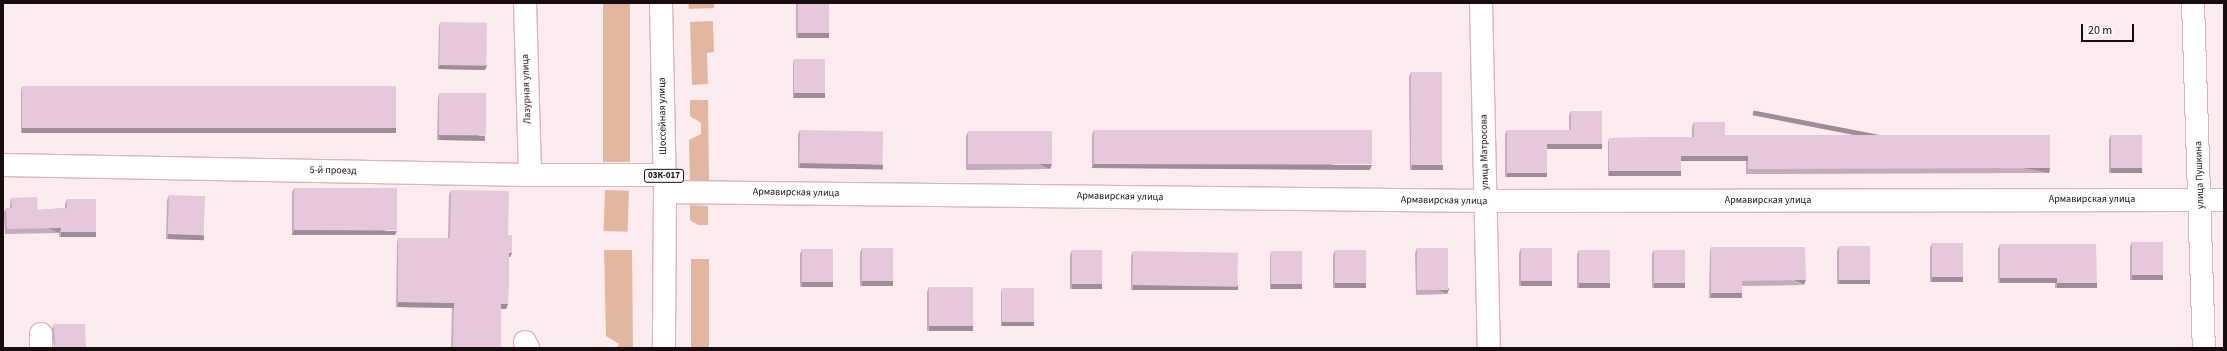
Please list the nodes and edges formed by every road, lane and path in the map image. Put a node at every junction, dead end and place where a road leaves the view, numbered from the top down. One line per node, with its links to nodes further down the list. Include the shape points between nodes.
1 (525, 3): 6 (street, Лазурная улица)
2 (661, 3): 7 (street, Шоссейная улица / 03К-017)
3 (1481, 3): 10 (street, улица Матросова)
4 (2193, 3): 8 (street, улица Пушкина)
5 (3, 165): 6 (street, 5-й проезд)
6 (530, 175): 7 (street, 5-й проезд)
7 (664, 183): 10 (street, Армавирская улица); 11 (street, Шоссейная улица / 03К-017)
8 (2201, 200): 9 (street, Армавирская улица); 10 (street, Армавирская улица); 13 (street, улица Пушкина)
9 (2224, 200)
10 (1486, 201): 12 (street, улица Матросова)
11 (664, 348)
12 (1489, 348)
13 (2204, 348)

